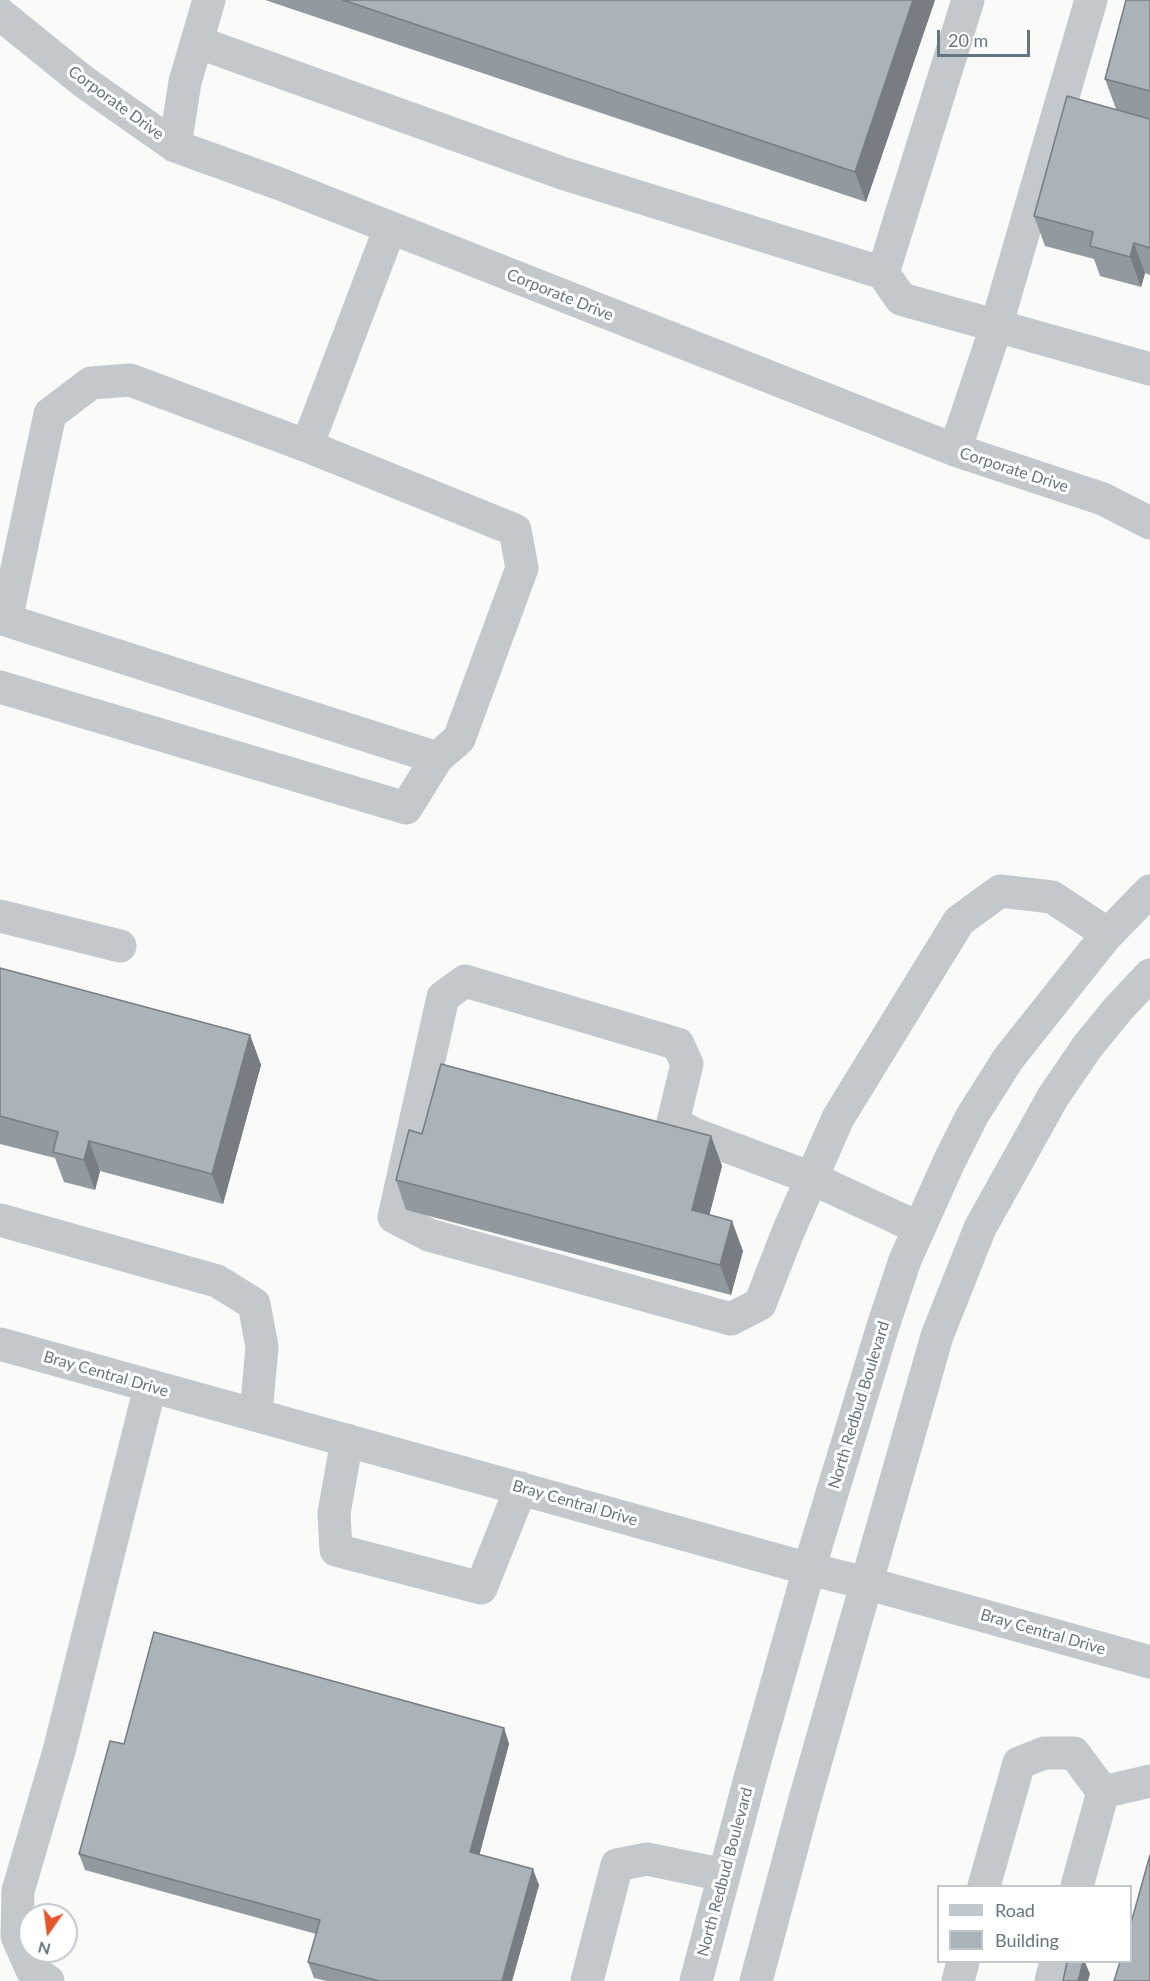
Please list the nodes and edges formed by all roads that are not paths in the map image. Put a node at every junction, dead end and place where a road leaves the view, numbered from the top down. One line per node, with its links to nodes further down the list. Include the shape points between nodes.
1 (209, 0): 5 (street)
2 (968, 0): 8 (street)
3 (1091, 0): 9 (street)
4 (9, 11): 6 (street, Corporate Drive, via 84,82)
5 (197, 42): 6 (street, via 185,82); 8 (street, via 562,173)
6 (176, 146): 7 (street, Corporate Drive)
7 (390, 228): 11 (street); 12 (street, Corporate Drive)
8 (883, 273): 9 (street, via 901,299)
9 (996, 327): 10 (street); 12 (street)
10 (1150, 369)
11 (307, 446): 14 (street, via 130,380 91,383 50,414); 16 (street, via 515,531 522,568 459,739)
12 (955, 450): 13 (street, Corporate Drive, via 1103,499)
13 (1150, 523)
14 (3, 630): 16 (street)
15 (0, 687): 16 (street, via 406,808)
16 (437, 758)
17 (1150, 891): 19 (street, North Redbud Boulevard)
18 (0, 916): 20 (street)
19 (1108, 934): 22 (street, via 1052,897 1000,891 959,921 838,1118); 24 (street, North Redbud Boulevard, via 1008,1059 972,1116)
20 (120, 946)
21 (1150, 975): 31 (street, via 1118,1009 1053,1097 980,1228 937,1336)
22 (812, 1178): 22 (street, via 760,1304 731,1318 429,1235 394,1217 443,997 465,981 678,1044 687,1064 674,1122 694,1134); 24 (street)
23 (0, 1220): 27 (street, via 217,1281 254,1304 262,1347)
24 (919, 1228): 30 (street, North Redbud Boulevard, via 883,1326)
25 (0, 1344): 26 (street, Bray Central Drive)
26 (150, 1387): 27 (street, Bray Central Drive); 40 (street, via 59,1751 18,1892 17,1936 32,1970)
27 (256, 1414): 28 (street, Bray Central Drive)
28 (347, 1440): 29 (street, Bray Central Drive); 29 (street, via 334,1513 336,1550 480,1588)
29 (521, 1488): 30 (street, Bray Central Drive)
30 (810, 1569): 31 (street, Bray Central Drive); 35 (street, North Redbud Boulevard)
31 (866, 1583): 32 (street, Bray Central Drive); 43 (street)
32 (1150, 1662)
33 (1150, 1781): 34 (street)
34 (1103, 1792): 36 (street, via 1074,1753 1044,1753 1019,1763); 37 (street)
35 (724, 1875): 41 (street, via 646,1859 617,1865); 42 (street, North Redbud Boulevard)
36 (985, 1885)
37 (1078, 1885)
38 (963, 1963): 44 (street)
39 (1056, 1963): 45 (street)
40 (48, 1981)
41 (587, 1981)
42 (696, 1981)
43 (756, 1981)
44 (958, 1981)
45 (1051, 1981)

